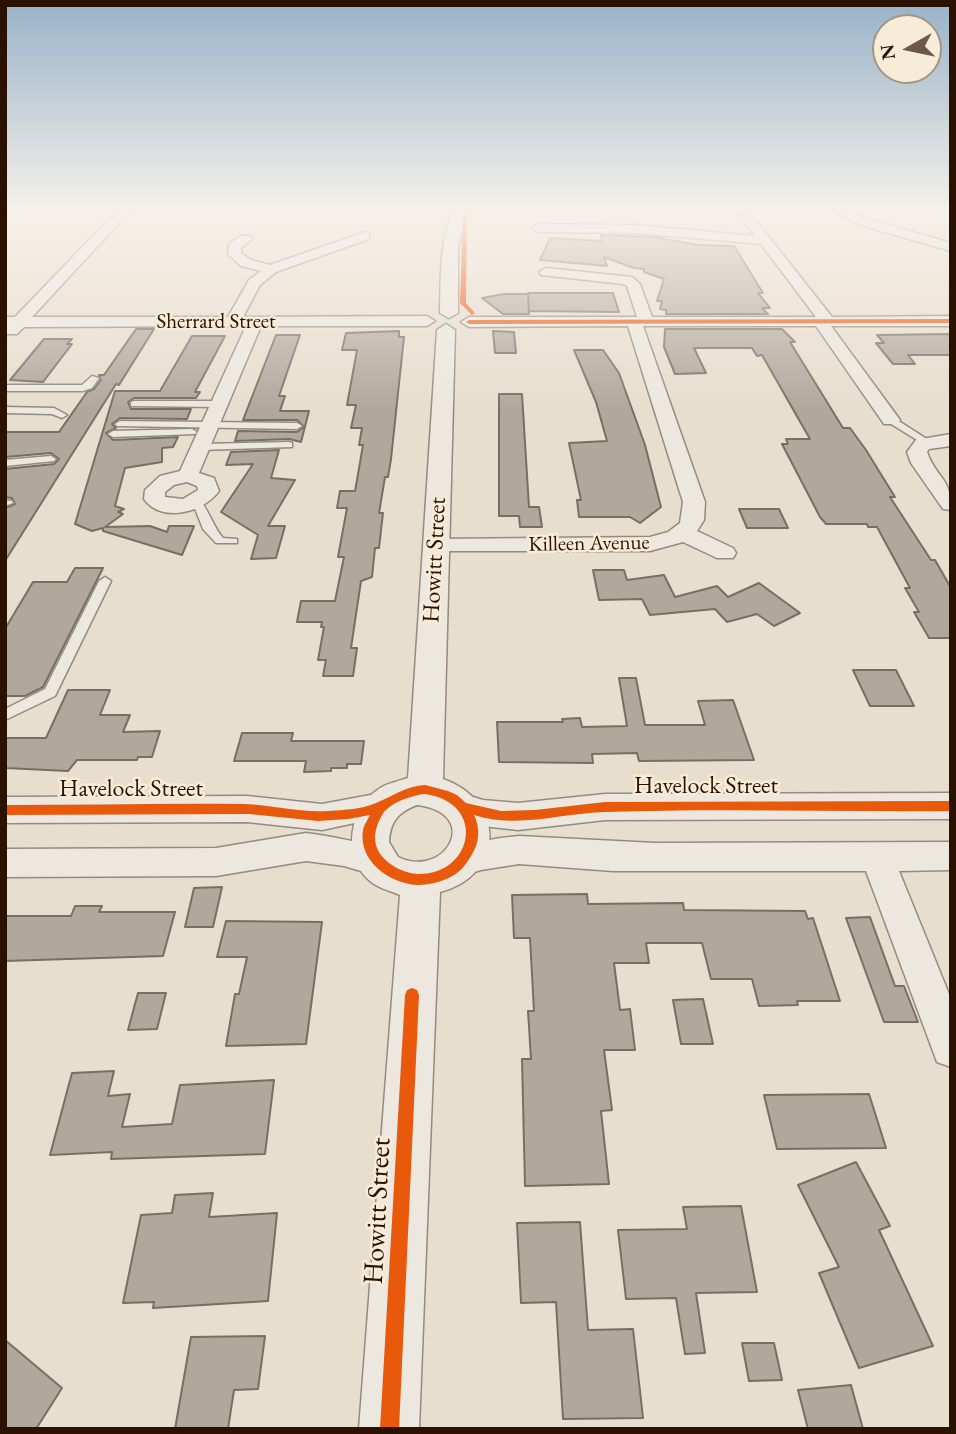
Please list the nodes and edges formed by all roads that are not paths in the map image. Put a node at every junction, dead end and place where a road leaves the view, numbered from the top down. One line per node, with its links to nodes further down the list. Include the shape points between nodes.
1 (59, 275): 9 (street)
2 (264, 275): 10 (street, via 254,283)
3 (450, 275): 11 (street, Howitt Street)
4 (576, 275): 13 (street, Killeen Avenue, via 628,280 633,284)
5 (790, 275): 7 (street)
6 (427, 321): 11 (street, via 436,315); 14 (street, Sherrard Street)
7 (823, 321): 8 (street); 13 (street); 22 (street)
8 (951, 321)
9 (12, 322): 10 (street, Sherrard Street); 15 (street)
10 (233, 322): 14 (street, Sherrard Street)
11 (447, 322): 12 (street, via 463,316); 37 (street, Howitt Street)
12 (468, 322): 13 (street)
13 (640, 322): 35 (street, Killeen Avenue, via 694,502 693,521)
14 (256, 323): 19 (street)
15 (5, 337)
16 (95, 378): 17 (lane, via 83,388)
17 (5, 388)
18 (135, 404): 19 (lane)
19 (219, 404): 26 (street)
20 (5, 410): 21 (lane)
21 (62, 415)
22 (891, 420): 28 (lane)
23 (120, 424): 26 (lane)
24 (298, 426): 26 (lane)
25 (113, 434): 26 (lane)
26 (206, 435): 29 (lane); 32 (street)
27 (951, 440): 28 (street)
28 (928, 443): 34 (street, via 919,447 918,455)
29 (289, 444)
30 (51, 459): 31 (lane)
31 (5, 463)
32 (188, 476): 33 (street, via 202,478 209,485 207,494); 33 (street, via 163,482 154,497 170,506)
33 (197, 501): 36 (lane, via 209,529 220,541)
34 (951, 504)
35 (683, 533): 37 (street, Killeen Avenue, via 664,542 639,544); 38 (street)
36 (233, 541)
37 (436, 546): 41 (street, Howitt Street)
38 (724, 553)
39 (105, 581): 40 (lane, via 50,692)
40 (5, 715)
41 (425, 790): 42 (street, via 406,792); 44 (street, via 443,793)
42 (381, 806): 45 (street, Havelock Street, via 323,817 247,809); 48 (street, via 368,834)
43 (951, 806): 44 (street, Havelock Street, via 597,808 528,818 489,815)
44 (463, 807): 49 (street, via 473,831 469,850)
45 (5, 810)
46 (877, 856): 47 (street); 49 (street, via 612,857 518,849); 52 (street)
47 (951, 856)
48 (378, 862): 50 (street, via 306,847 216,862); 51 (street, via 393,874)
49 (460, 862): 51 (street, via 443,874)
50 (5, 863)
51 (421, 880): 53 (street, Howitt Street)
52 (951, 1048)
53 (389, 1429)

